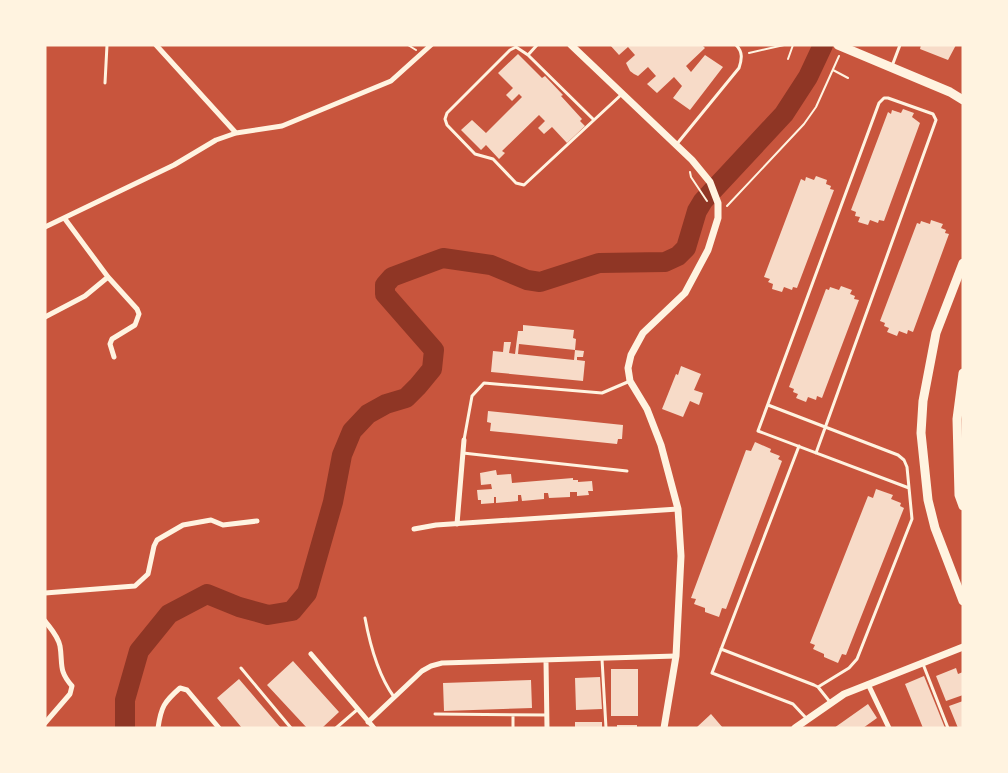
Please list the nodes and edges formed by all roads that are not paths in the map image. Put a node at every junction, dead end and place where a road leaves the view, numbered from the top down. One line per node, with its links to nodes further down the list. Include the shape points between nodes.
1 (107, 45): 11 (lane)
2 (156, 45): 17 (street)
3 (431, 45): 17 (street, via 390,81 282,126)
4 (537, 45): 9 (lane)
5 (571, 45): 13 (street)
6 (736, 45): 18 (lane, via 741,54 739,68)
7 (838, 45): 10 (main road)
8 (900, 45): 10 (lane)
9 (528, 55): 16 (lane); 16 (lane, via 519,48 510,50 446,116 447,125 473,153 493,159 516,183 524,185)
10 (891, 68): 12 (main road)
11 (105, 82)
12 (950, 92): 14 (main road); 15 (main road)
13 (622, 93): 16 (lane); 18 (street)
14 (963, 93)
15 (963, 100)
16 (594, 120)
17 (236, 133): 19 (street)
18 (676, 145): 26 (street, via 704,172 716,195 718,218 708,250 685,293 637,342 628,368)
19 (65, 219): 20 (street); 22 (street)
20 (45, 227)
21 (963, 263): 41 (main road, via 936,333 921,433 928,500)
22 (108, 277): 23 (street, via 85,296); 24 (street, via 139,315 135,325 112,339)
23 (45, 317)
24 (114, 357)
25 (963, 373): 35 (main road, via 957,419 958,495)
26 (630, 381): 29 (lane, via 602,393 484,383 472,396); 36 (street, via 661,445)
27 (768, 405): 28 (lane); 28 (lane, via 879,103 888,98 933,114 936,120); 30 (lane, via 758,431)
28 (825, 426): 32 (lane); 34 (lane, via 902,457)
29 (464, 440): 31 (street)
30 (799, 446): 32 (lane); 45 (lane)
31 (463, 453): 33 (lane); 38 (street)
32 (816, 453): 34 (lane)
33 (627, 471)
34 (909, 488): 53 (lane, via 912,519 857,659)
35 (963, 506)
36 (678, 509): 38 (street); 47 (street, via 681,556)
37 (257, 520): 40 (street, via 223,525 210,520 183,525 157,540 148,574 135,586)
38 (457, 524): 39 (street)
39 (414, 529)
40 (45, 593)
41 (963, 602)
42 (365, 618): 54 (lane, via 382,675)
43 (45, 621): 62 (street, via 56,634 60,664 72,686 70,694)
44 (962, 648): 50 (street)
45 (721, 649): 53 (lane); 60 (lane, via 712,673 793,704)
46 (311, 654): 56 (street)
47 (676, 656): 48 (street); 72 (street)
48 (602, 659): 49 (street); 71 (lane)
49 (546, 662): 54 (street, via 442,663 422,671); 59 (street)
50 (923, 663): 52 (street); 74 (lane)
51 (241, 668): 66 (lane)
52 (868, 684): 55 (street); 63 (street)
53 (819, 687): 55 (lane)
54 (394, 697): 61 (street)
55 (830, 702): 60 (street)
56 (358, 710): 61 (street); 67 (lane)
57 (435, 714): 58 (lane)
58 (513, 715): 59 (lane); 69 (lane)
59 (547, 715): 70 (street)
60 (807, 719): 73 (street)
61 (368, 722): 68 (street)
62 (45, 723)
63 (887, 727)
64 (158, 728): 65 (street, via 163,704 180,688 187,690)
65 (219, 728)
66 (291, 728)
67 (336, 728)
68 (374, 728)
69 (513, 728)
70 (547, 728)
71 (606, 728)
72 (664, 728)
73 (795, 728)
74 (948, 728)

